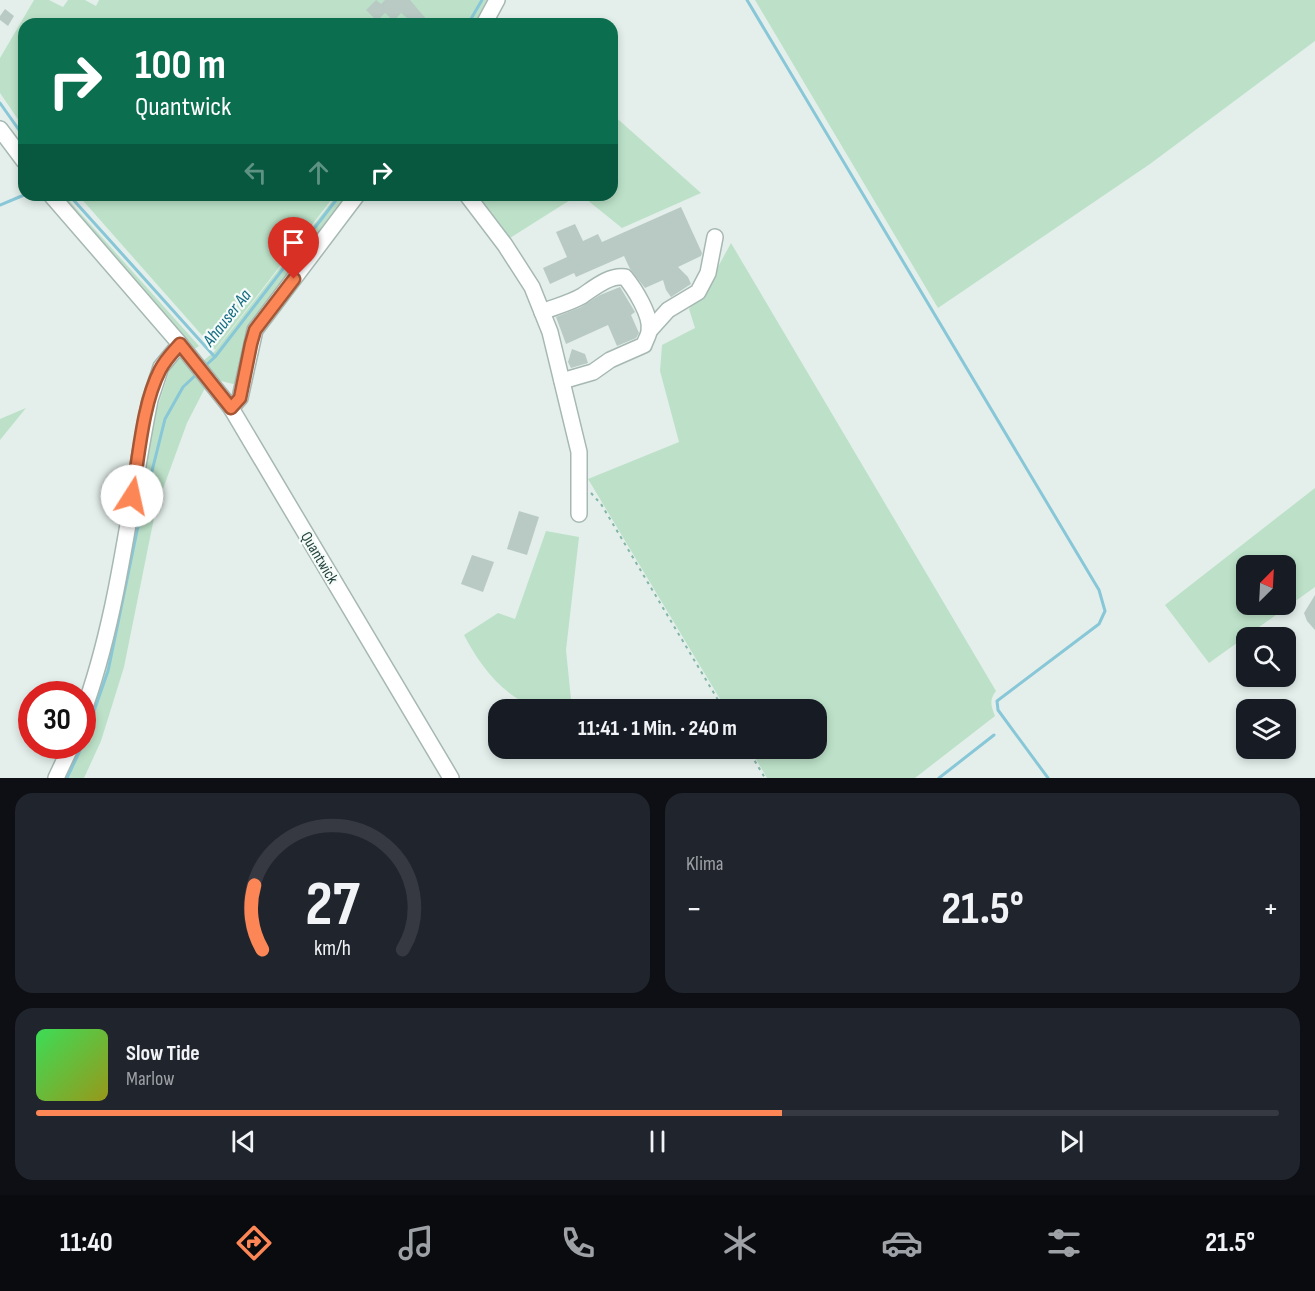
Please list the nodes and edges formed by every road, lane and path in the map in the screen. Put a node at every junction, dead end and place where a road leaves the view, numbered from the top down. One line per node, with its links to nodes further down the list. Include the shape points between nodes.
1 (496, 0): 2 (street)
2 (487, 18)
3 (0, 129): 4 (street)
4 (18, 153)
5 (56, 201): 11 (street, Quantwick)
6 (352, 201): 13 (street, via 255,330 240,398)
7 (471, 201): 9 (street, via 532,287)
8 (715, 237): 10 (street, via 708,273 698,292 668,310)
9 (542, 312): 10 (street, via 617,276 625,277 648,317); 12 (street)
10 (650, 330): 12 (street, via 644,345 593,372)
11 (180, 344): 13 (street, Quantwick); 16 (street, via 154,383 111,609)
12 (562, 381): 14 (street, via 579,452)
13 (231, 408): 21 (street, Quantwick)
14 (580, 490): 15 (street); 17 (path, via 587,490 602,504)
15 (579, 513)
16 (93, 681)
17 (717, 699)
18 (65, 759): 20 (street)
19 (754, 759): 22 (path)
20 (56, 778)
21 (451, 778)
22 (765, 778)

